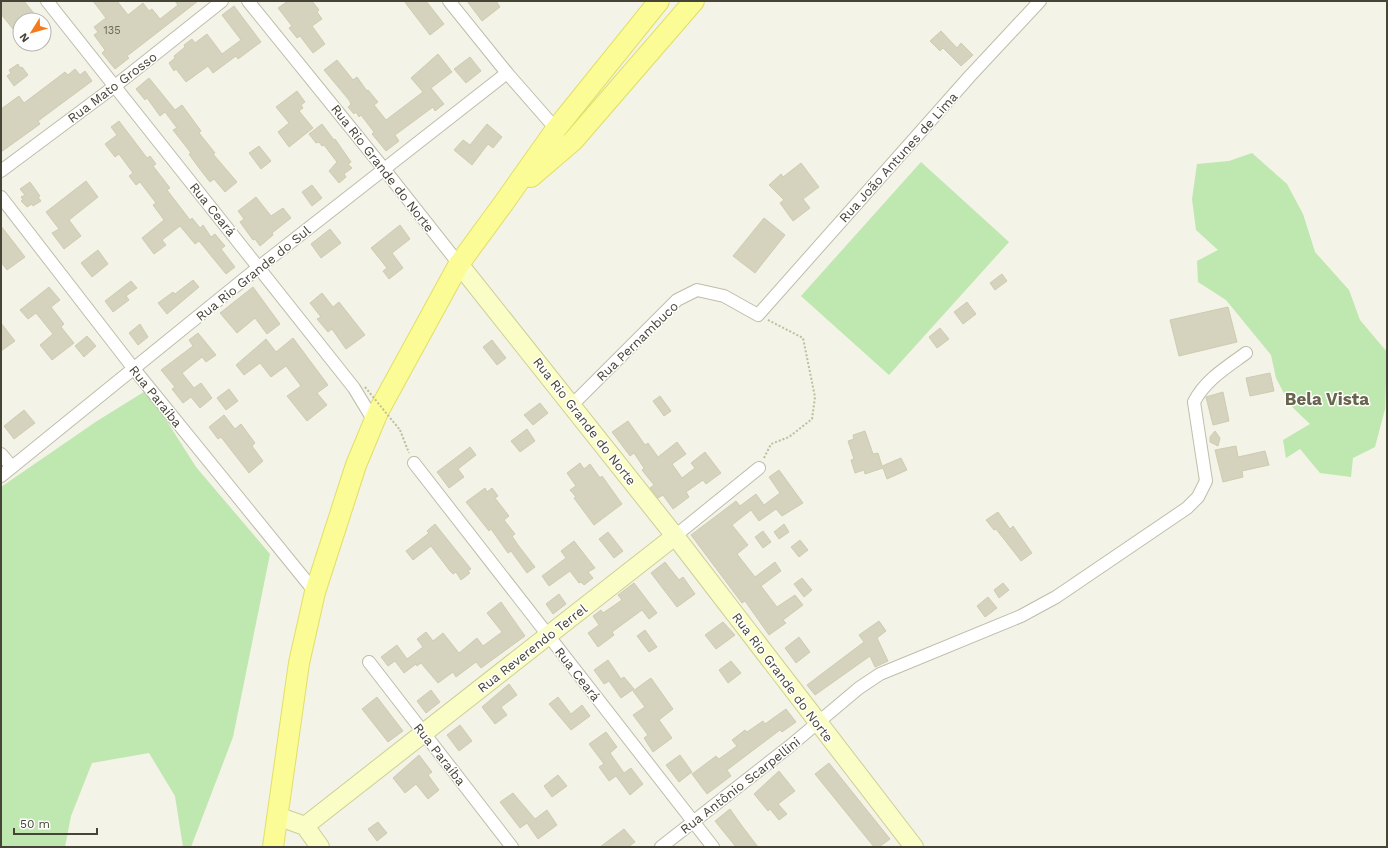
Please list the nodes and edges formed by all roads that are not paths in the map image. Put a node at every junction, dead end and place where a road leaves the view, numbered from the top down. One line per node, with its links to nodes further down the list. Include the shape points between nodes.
1 (47, 1): 9 (street, Rua Ceará)
2 (222, 1): 9 (street, Rua Mato Grosso)
3 (248, 1): 11 (street, Rua Rio Grande do Norte)
4 (449, 1): 8 (street)
5 (694, 1): 13 (main road, via 573,141)
6 (1040, 1): 17 (street, Rua João Antunes de Lima)
7 (654, 4): 10 (main road)
8 (507, 73): 10 (street); 11 (street, Rua Rio Grande do Sul)
9 (115, 86): 12 (street, Rua Mato Grosso); 16 (street, Rua Ceará)
10 (556, 128): 13 (main road)
11 (384, 169): 15 (street, Rua Rio Grande do Norte); 16 (street, Rua Rio Grande do Sul)
12 (1, 171)
13 (512, 192): 15 (main road)
14 (1, 197): 19 (street, Rua Paraíba)
15 (459, 264): 20 (street, Rua Rio Grande do Norte); 21 (main road)
16 (259, 267): 19 (street, Rua Rio Grande do Sul); 21 (street, Rua Ceará, via 354,388)
17 (758, 315): 20 (street, Rua Pernambuco, via 724,296 697,290 678,300)
18 (1246, 353): 31 (street, Rua Antônio Scarpellini, via 1199,391 1194,402 1206,481 1198,497 1187,508 1056,596 1021,616 880,674)
19 (134, 369): 24 (street, Rua Rio Grande do Sul); 28 (street, Rua Paraíba)
20 (572, 405): 27 (street, Rua Rio Grande do Norte)
21 (374, 421): 28 (main road, via 356,465)
22 (1, 454): 24 (street)
23 (414, 464): 29 (street, Rua Ceará)
24 (12, 467): 26 (street, Rua Rio Grande do Sul)
25 (759, 468): 27 (street, Rua Reverendo Terrel)
26 (1, 476)
27 (675, 536): 29 (street, Rua Reverendo Terrel); 31 (street, Rua Rio Grande do Norte)
28 (315, 592): 33 (main road, via 299,663)
29 (548, 636): 32 (street, Rua Reverendo Terrel); 34 (street, Rua Ceará)
30 (368, 662): 32 (street, Rua Paraíba)
31 (818, 722): 34 (street, Rua Antônio Scarpellini); 41 (street, Rua Rio Grande do Norte)
32 (424, 733): 35 (street, Rua Reverendo Terrel); 38 (street, Rua Paraíba)
33 (277, 816): 35 (street); 36 (main road)
34 (693, 821): 39 (street, Rua Antônio Scarpellini); 40 (street, Rua Ceará)
35 (305, 826): 37 (street)
36 (273, 847)
37 (320, 847)
38 (512, 847)
39 (661, 847)
40 (713, 847)
41 (914, 847)

